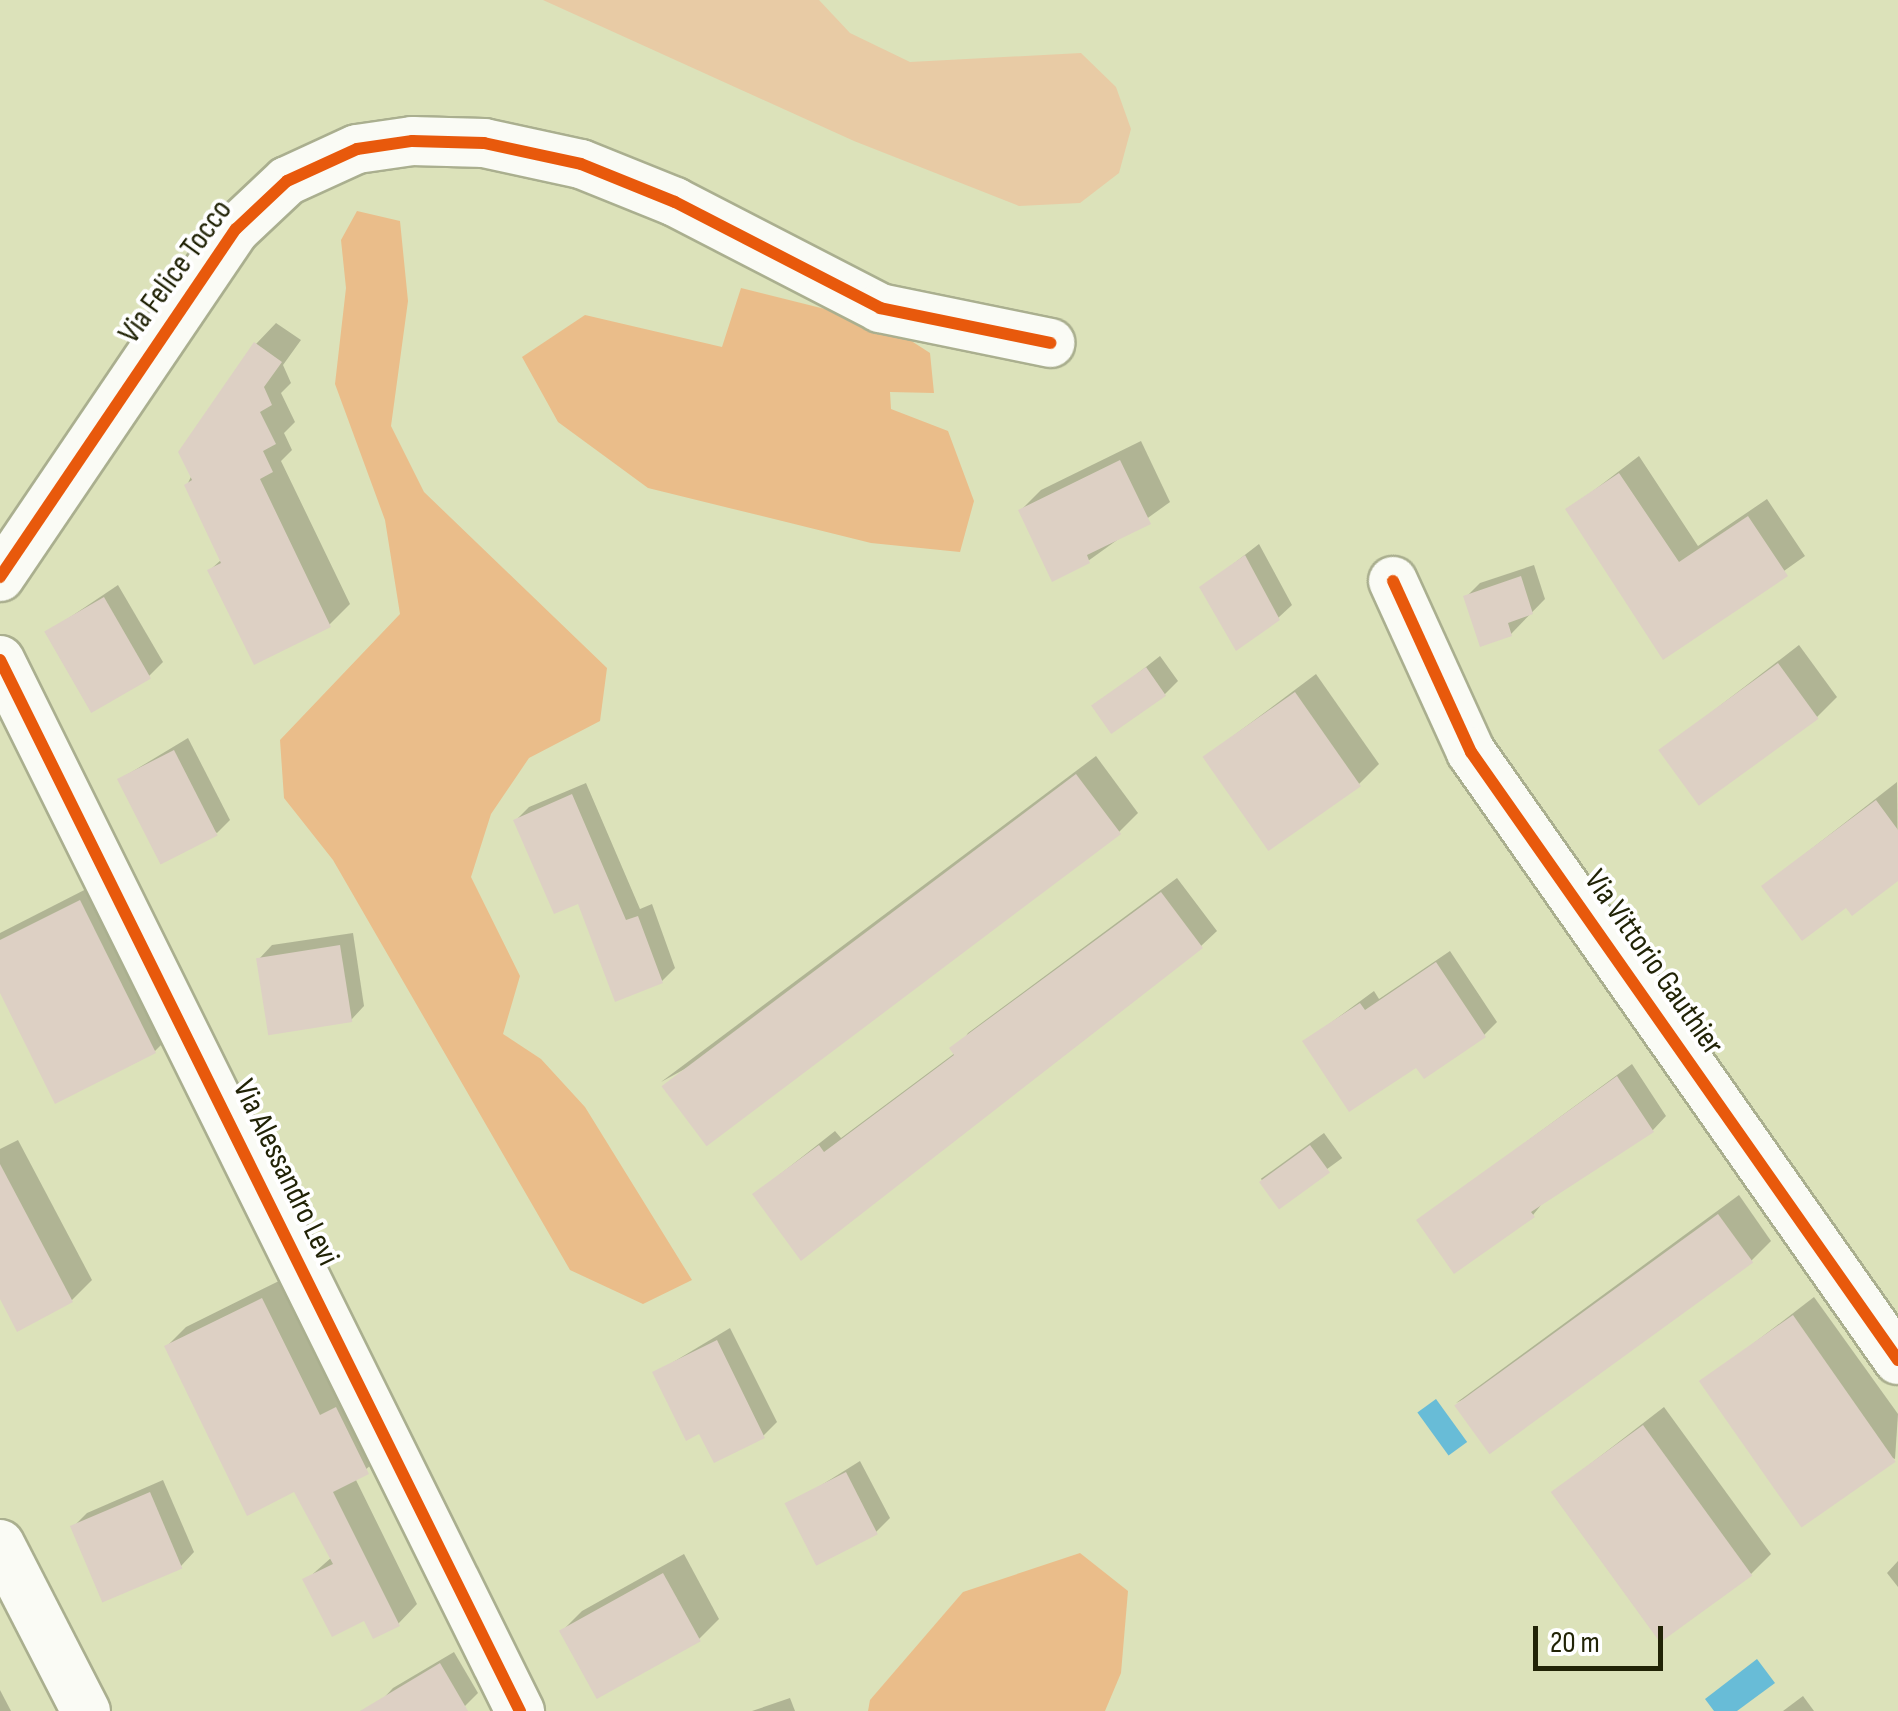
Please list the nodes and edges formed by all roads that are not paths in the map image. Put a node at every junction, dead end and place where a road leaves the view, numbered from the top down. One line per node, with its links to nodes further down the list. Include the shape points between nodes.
1 (1050, 343): 2 (street, Via Felice Tocco, via 880,308 675,202 581,164 484,143 412,141 357,149 287,180 236,229)
2 (0, 577)
3 (1394, 581): 5 (street, Via Vittorio Gauthier, via 1470,752)
4 (0, 660): 8 (street, Via Alessandro Levi)
5 (1898, 1360)
6 (0, 1544): 7 (street)
7 (86, 1711)
8 (520, 1711)

